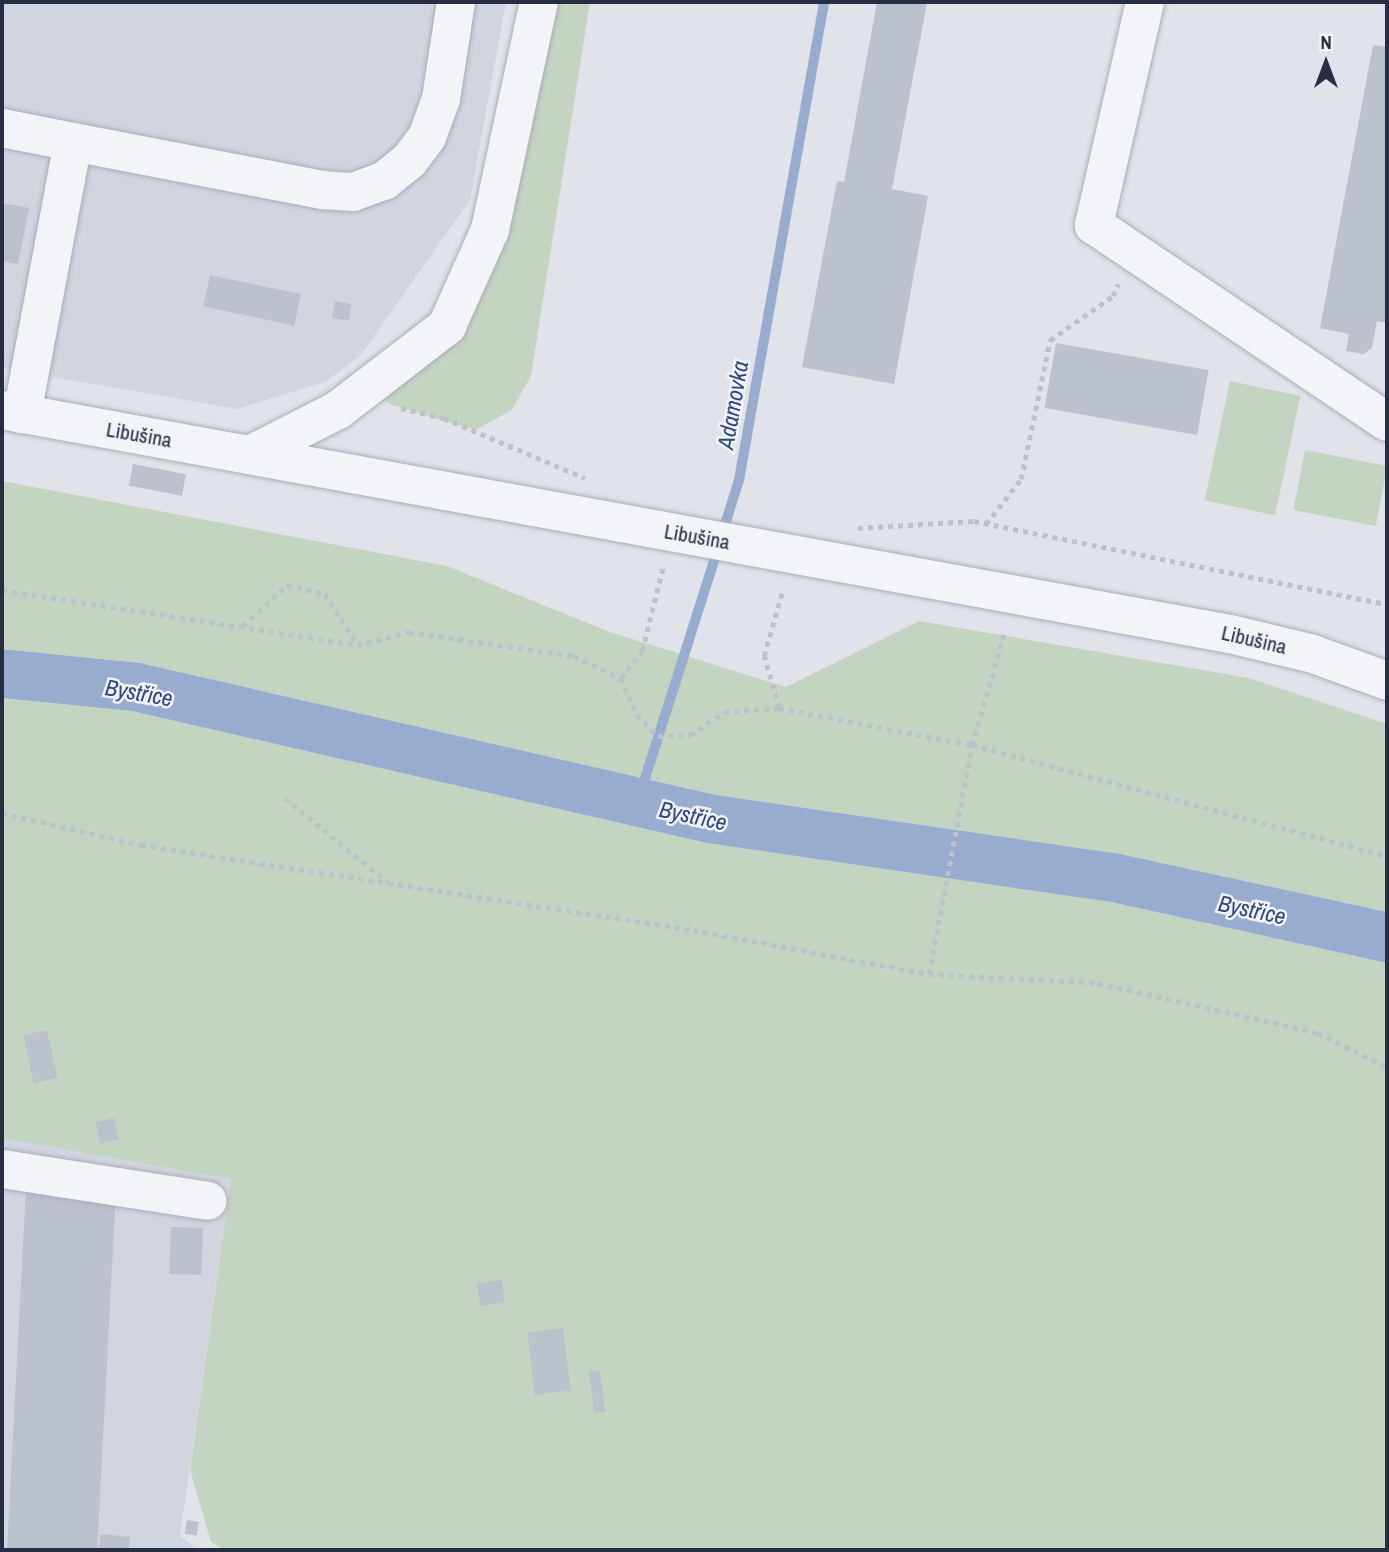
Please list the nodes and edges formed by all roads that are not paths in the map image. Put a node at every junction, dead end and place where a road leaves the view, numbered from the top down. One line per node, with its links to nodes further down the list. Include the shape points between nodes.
1 (456, 2): 5 (street, via 441,99 427,137 409,161 384,181 353,192 322,190)
2 (539, 2): 8 (street, via 490,230 446,326 367,389)
3 (1144, 2): 7 (street, via 1094,225)
4 (2, 128): 5 (street)
5 (73, 142): 6 (street)
6 (12, 412): 8 (street, Libušina)
7 (1387, 422)
8 (250, 456): 9 (street, Libušina, via 1230,634 1312,654)
9 (1387, 681)
10 (2, 1168): 11 (street)
11 (208, 1201)

